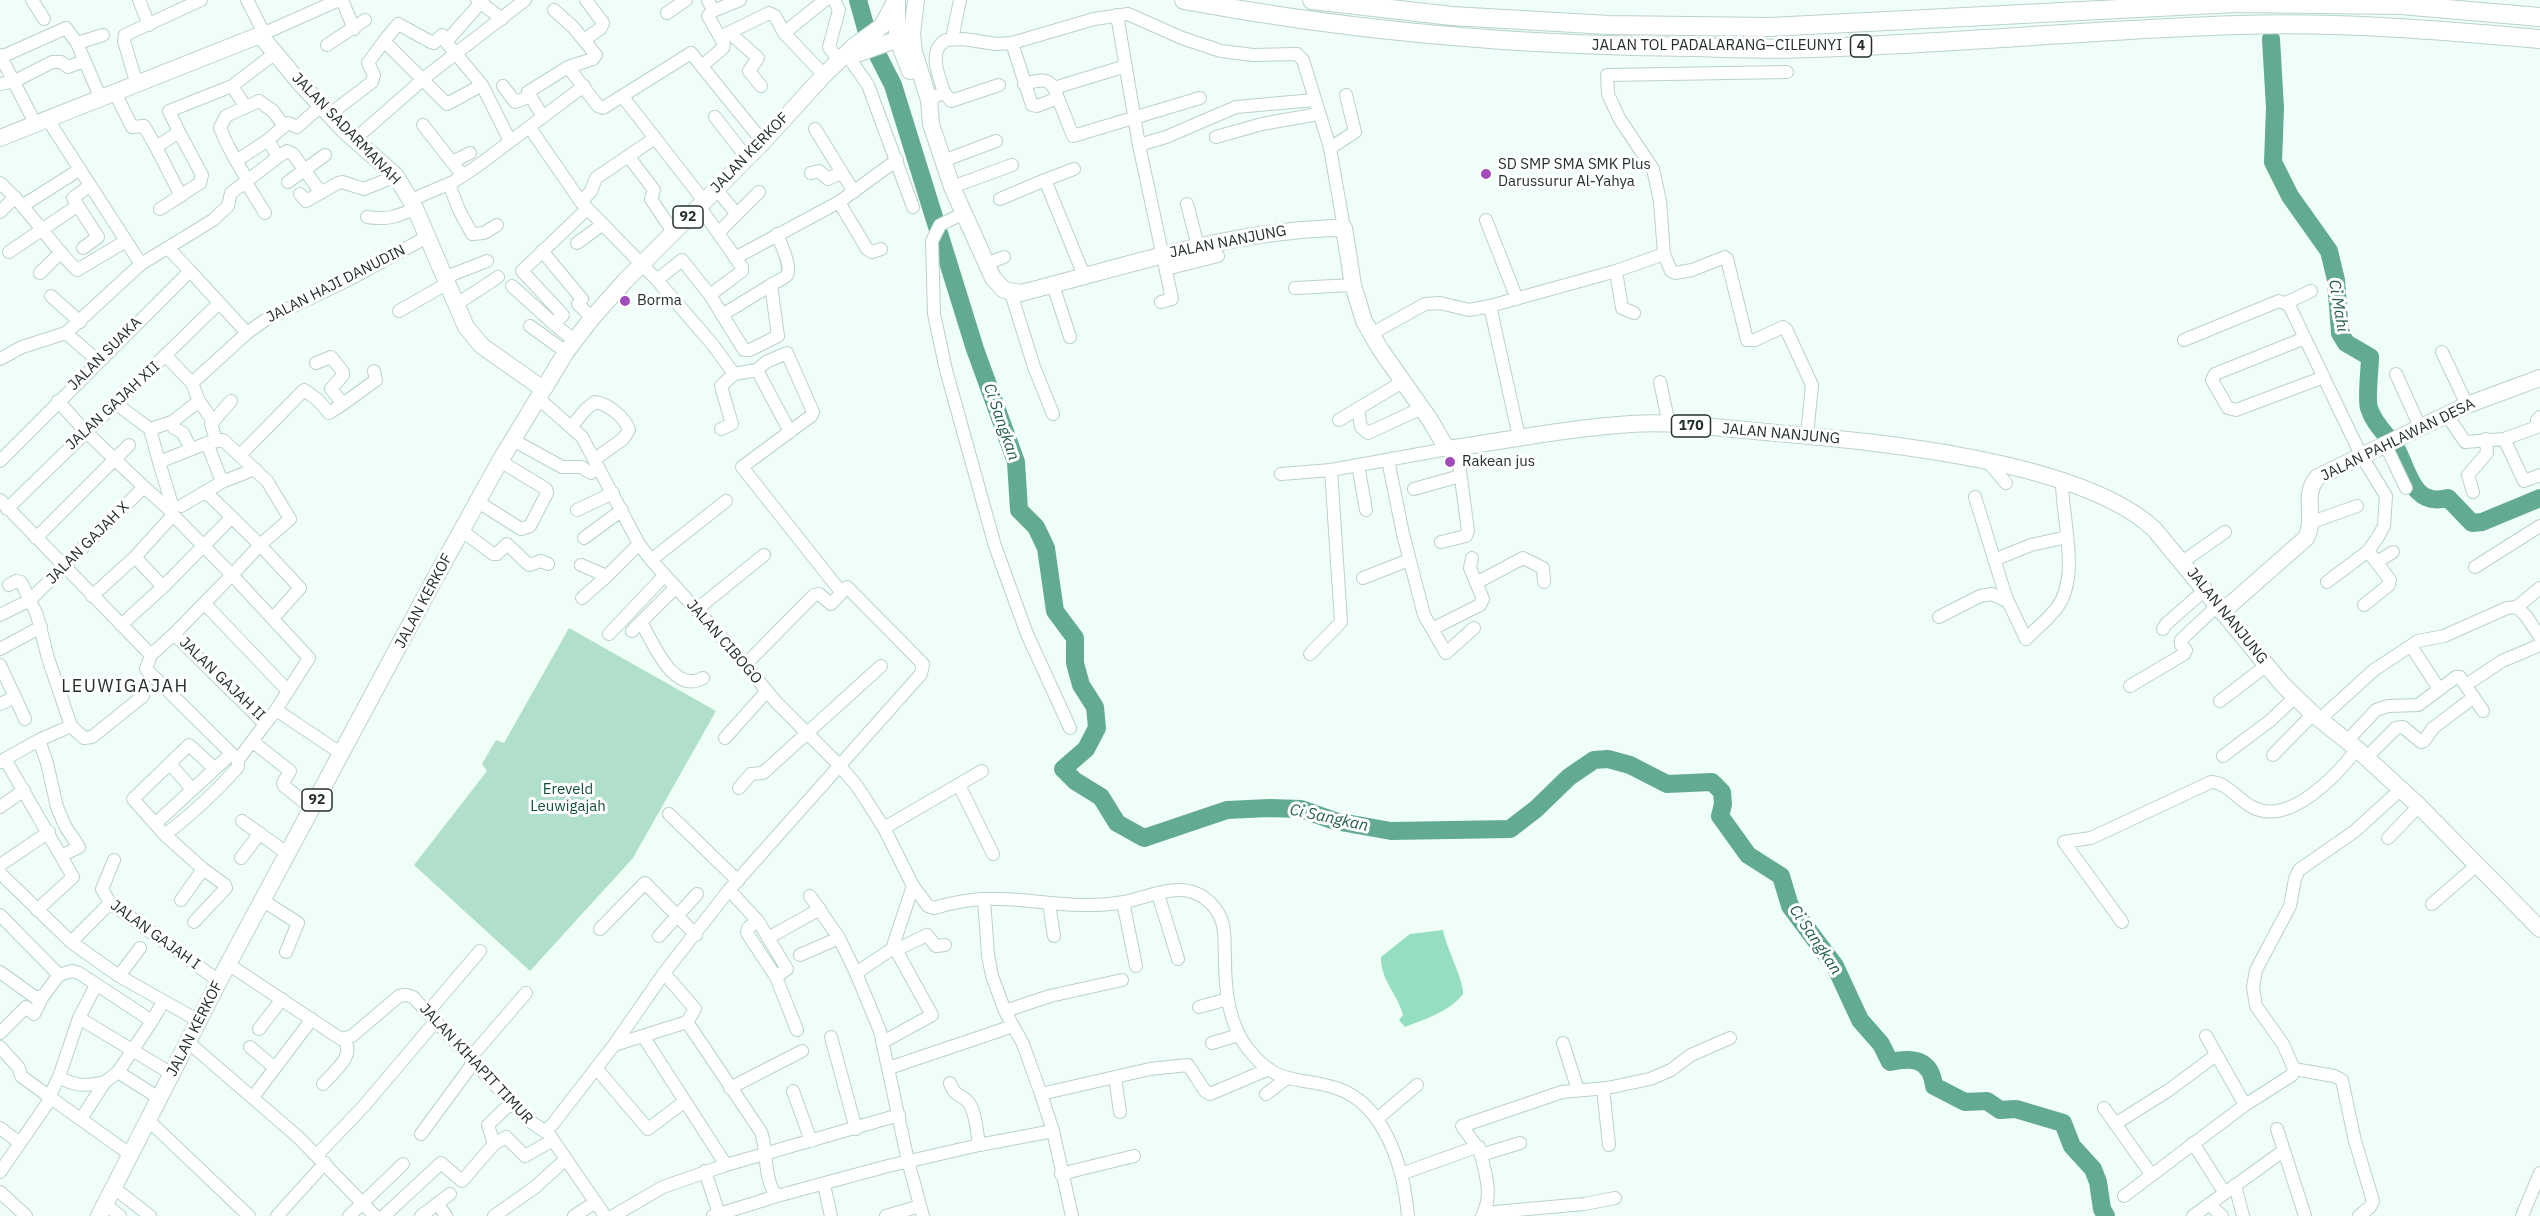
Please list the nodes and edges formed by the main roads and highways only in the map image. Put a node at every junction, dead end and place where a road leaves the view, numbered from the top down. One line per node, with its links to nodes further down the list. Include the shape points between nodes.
1 (897, 0): 6 (main road, via 896,14); 7 (main road)
2 (916, 0): 6 (main road)
3 (1184, 0): 8 (highway, JALAN TOL PADALARANG–CILEUNYI / 4, via 1375,30 1608,46 1807,49 2242,25 2409,27)
4 (1312, 0): 5 (highway, JALAN TOL PADALARANG–CILEUNYI / 4, via 1452,16 1609,25 1770,27 2236,3 2401,5)
5 (2540, 17)
6 (905, 36): 7 (main road, JALAN KERKOF / 92); 12 (main road, JALAN NANJUNG / 170, via 934,101 943,161 962,214 998,284 1011,293 1164,262 1198,246 1300,228 1344,228 1357,304 1371,334 1452,449 1631,424 1669,424 1808,435 2034,471 2108,499 2145,521)
7 (878, 38): 11 (main road, JALAN KERKOF / 92, via 849,54 824,75 641,265 570,346)
8 (2540, 39)
9 (0, 138): 11 (main road, JALAN SADARMANAH, via 262,34 274,54 325,110 396,176 413,204 466,327 482,346)
10 (2540, 378): 12 (main road, JALAN PAHLAWAN DESA, via 2467,405 2315,480 2309,496 2312,522 2301,544)
11 (541, 393): 14 (main road, JALAN KERKOF / 92, via 500,461 262,900)
12 (2220, 609): 13 (main road, JALAN NANJUNG / 170, via 2295,697 2419,806)
13 (2540, 929)
14 (102, 1210)

